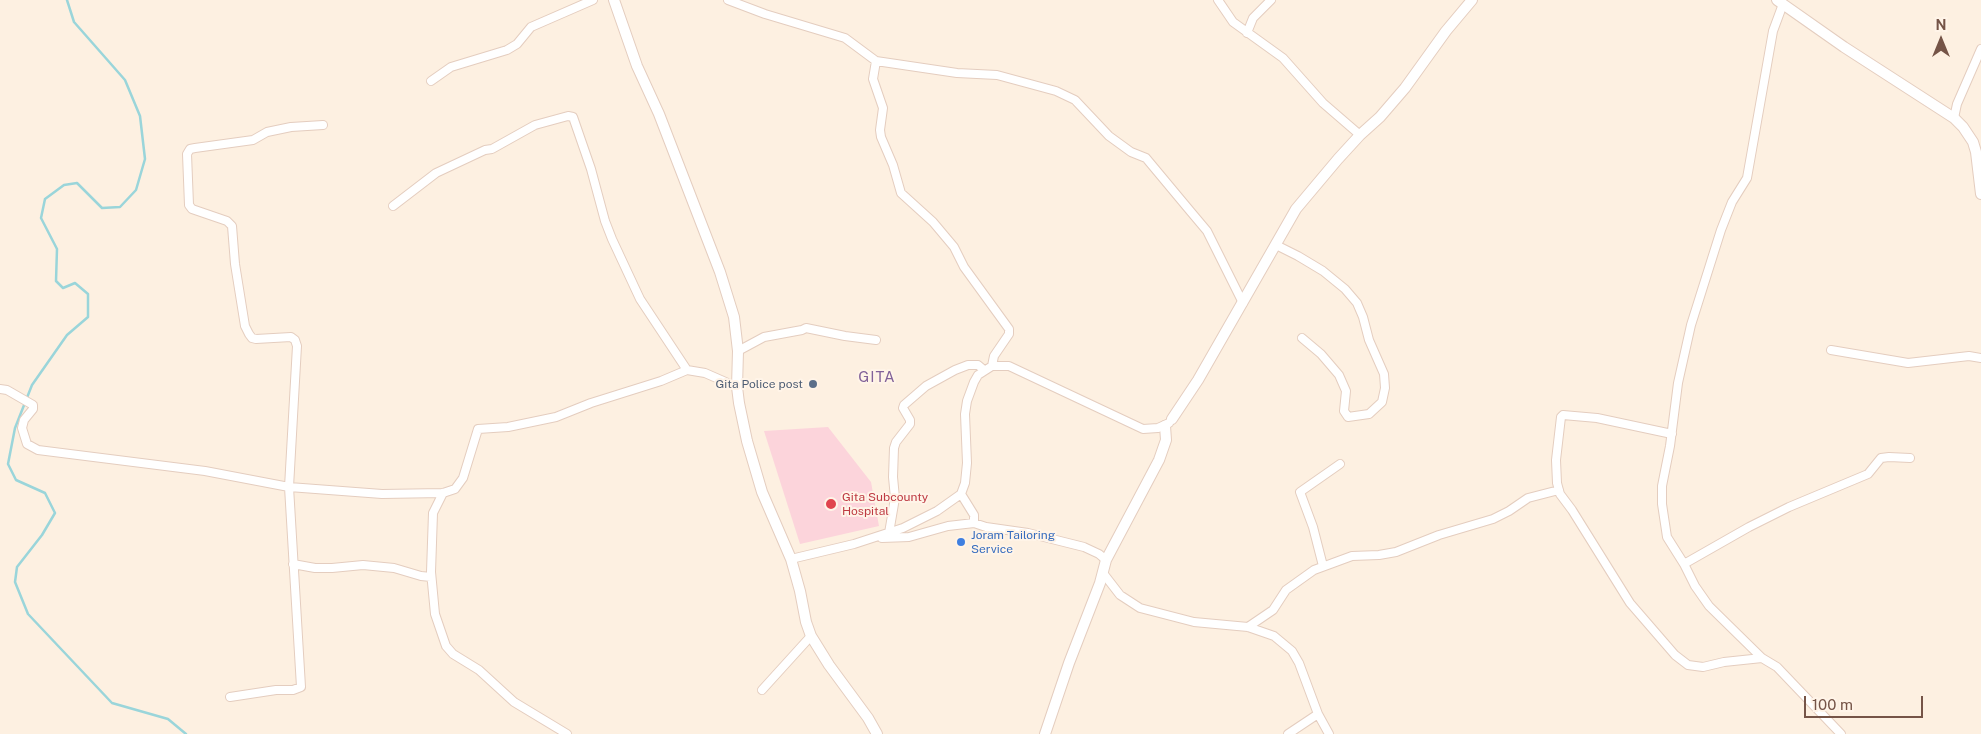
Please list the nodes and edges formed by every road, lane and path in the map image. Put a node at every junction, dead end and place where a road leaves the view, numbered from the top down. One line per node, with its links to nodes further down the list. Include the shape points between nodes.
1 (593, 0): 11 (street, via 531,27 517,44 507,50 451,66)
2 (614, 0): 22 (street, via 637,66 720,272 734,317)
3 (728, 0): 10 (street, via 845,38)
4 (1218, 0): 8 (street, via 1233,22)
5 (1271, 0): 8 (street, via 1253,18)
6 (1472, 0): 14 (street, via 1405,88)
7 (1780, 2): 12 (street); 30 (street, via 1747,178 1732,202 1700,295 1678,383)
8 (1247, 32): 14 (street, via 1283,58 1323,103)
9 (1981, 49): 12 (street)
10 (876, 61): 19 (street, via 957,73 997,75 1056,91 1075,100 1109,136 1130,152 1146,158 1207,232); 25 (street, via 873,79 883,108 881,137 901,192 954,247 964,267 1010,329)
11 (431, 80)
12 (1954, 118): 15 (street)
13 (323, 125): 33 (street, via 267,132 253,140 190,149 187,154 189,205 232,226 235,264 249,334 256,339 291,338 297,346)
14 (1360, 135): 18 (street, via 1296,209)
15 (1978, 151): 16 (street)
16 (1981, 194)
17 (393, 206): 26 (street, via 436,173 492,149 535,125 573,117 612,239 640,299)
18 (1276, 244): 19 (street); 20 (street, via 1323,271 1357,303 1384,374 1382,402 1369,414 1348,418 1344,411 1346,391 1339,375)
19 (1243, 303): 29 (street)
20 (1302, 338)
21 (876, 340): 22 (street, via 806,328 764,338)
22 (738, 350): 27 (street)
23 (1831, 350): 24 (street, via 1908,363 1970,356)
24 (1981, 358)
25 (988, 368): 29 (street, via 1009,366 1143,429); 36 (street, via 974,382 967,401 967,462 965,484); 38 (street, via 968,364 926,386 904,404 910,424 894,448 895,498)
26 (687, 370): 27 (street, via 705,373); 35 (street, via 556,416 508,427 478,429 462,478 455,489)
27 (737, 387): 40 (street, via 747,441 762,492)
28 (3, 389): 33 (street, via 33,405 22,428 27,444 38,450 205,471)
29 (1169, 423): 41 (street, via 1159,460)
30 (1672, 434): 34 (street, via 1597,418 1563,415 1556,460); 43 (street, via 1662,486 1664,520 1667,536)
31 (1910, 458): 43 (street, via 1881,458 1868,474 1773,515)
32 (1340, 464): 44 (street, via 1300,492)
33 (289, 487): 35 (street, via 382,494); 42 (street)
34 (1559, 490): 44 (street, via 1528,498 1493,519 1396,552 1352,556); 49 (street, via 1630,602 1688,666 1703,667)
35 (443, 493): 46 (street, via 433,513)
36 (960, 494): 37 (street, via 974,516); 38 (street, via 920,521)
37 (974, 523): 39 (street, via 948,526 909,537); 41 (street, via 1084,547)
38 (889, 533): 39 (street)
39 (875, 537): 40 (street)
40 (791, 559): 48 (street)
41 (1106, 560): 45 (street)
42 (292, 564): 46 (street, via 314,568 363,565); 51 (street, via 301,687)
43 (1684, 564): 49 (street, via 1709,606)
44 (1323, 566): 47 (street, via 1286,590 1273,610)
45 (1102, 573): 47 (street, via 1120,595 1140,608 1194,622); 55 (street)
46 (431, 577): 53 (street, via 435,614 452,654 480,670 514,702)
47 (1248, 628): 52 (street, via 1274,636 1292,651)
48 (811, 636): 50 (street); 54 (street)
49 (1762, 658): 58 (street, via 1777,667)
50 (762, 690)
51 (230, 697)
52 (1318, 714): 56 (street); 57 (street)
53 (567, 734)
54 (877, 734)
55 (1045, 734)
56 (1288, 734)
57 (1329, 734)
58 (1841, 734)

